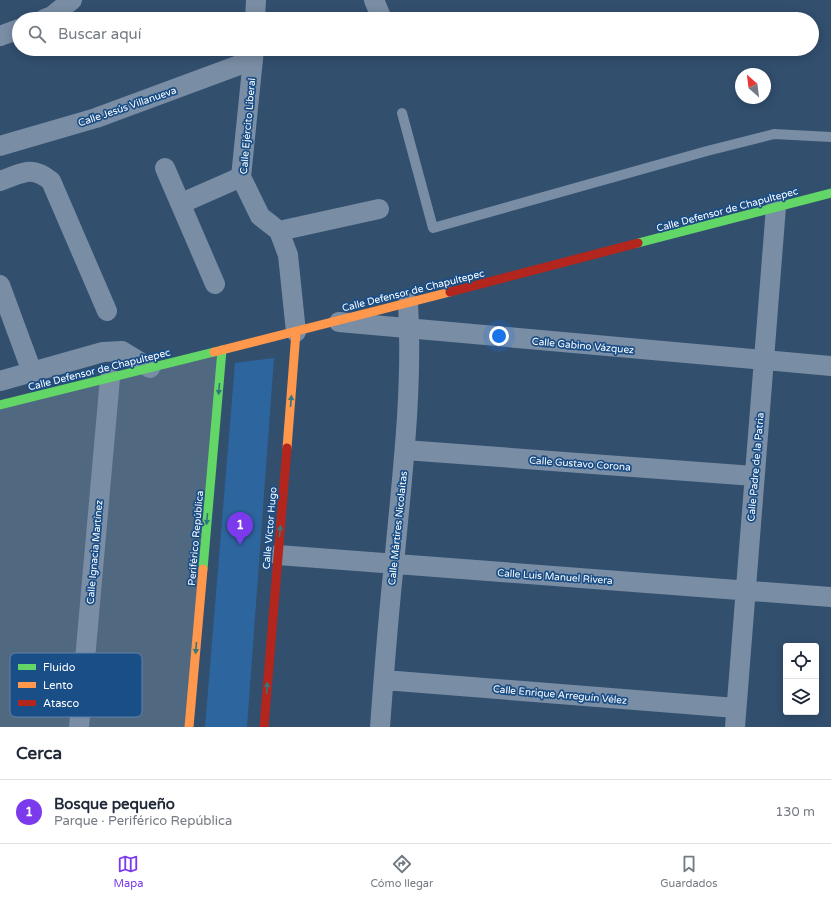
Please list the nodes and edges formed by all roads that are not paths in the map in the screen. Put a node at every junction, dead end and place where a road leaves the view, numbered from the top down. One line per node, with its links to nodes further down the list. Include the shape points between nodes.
1 (72, 0): 4 (street)
2 (256, 0): 5 (street)
3 (374, 0): 6 (street)
4 (57, 12)
5 (255, 12)
6 (379, 12)
7 (12, 32): 8 (street)
8 (0, 36)
9 (251, 56): 13 (street, Calle Jesús Villanueva, via 96,118)
10 (253, 56): 15 (street, Calle Ejército Liberal)
11 (402, 113): 12 (lane, via 433,228 774,134)
12 (831, 137)
13 (0, 146)
14 (165, 168): 18 (street)
15 (241, 177): 18 (street); 21 (street, Calle Ejército Liberal, via 260,216)
16 (0, 181): 25 (street, via 29,171 40,172 51,181)
17 (831, 193): 19 (street, Calle Defensor de Chapultepec)
18 (182, 203): 22 (street)
19 (776, 207): 24 (street, Calle Defensor de Chapultepec); 30 (street, Calle Padre de la Patria)
20 (379, 209): 21 (street)
21 (279, 231): 28 (street, via 288,255)
22 (215, 284)
23 (0, 285): 33 (street)
24 (408, 303): 26 (street, Calle Defensor de Chapultepec); 27 (street, Calle Mártires Nicolaítas)
25 (107, 311)
26 (334, 322): 27 (street, Calle Gabino Vázquez); 28 (street, Calle Defensor de Chapultepec)
27 (410, 329): 30 (street, Calle Gabino Vázquez); 37 (street, Calle Mártires Nicolaítas)
28 (296, 332): 29 (street, Calle Defensor de Chapultepec); 39 (street, Calle Víctor Hugo, one-way to 28)
29 (222, 350): 32 (street, Calle Defensor de Chapultepec); 48 (street, Periférico República, one-way to 48)
30 (764, 361): 31 (street, Calle Gabino Vázquez); 38 (street, Calle Padre de la Patria)
31 (831, 366)
32 (150, 368): 33 (street, via 122,351 104,352); 34 (street, Calle Defensor de Chapultepec)
33 (32, 372): 35 (street)
34 (110, 378): 36 (street, Calle Defensor de Chapultepec); 43 (street, Calle Ignacia Martínez)
35 (0, 381)
36 (0, 405)
37 (405, 450): 38 (street, Calle Gustavo Corona); 40 (street, Calle Mártires Nicolaítas)
38 (754, 476): 41 (street, Calle Padre de la Patria)
39 (278, 555): 40 (street, Calle Luis Manuel Rivera); 49 (street, Calle Víctor Hugo, one-way to 39)
40 (394, 564): 41 (street, Calle Luis Manuel Rivera); 44 (street, Calle Mártires Nicolaítas)
41 (745, 590): 42 (street, Calle Luis Manuel Rivera); 46 (street, Calle Padre de la Patria)
42 (831, 598)
43 (86, 653)
44 (384, 680): 46 (street, Calle Enrique Arreguín Vélez); 50 (street, Calle Mártires Nicolaítas)
45 (80, 717): 47 (street, Calle Ignacia Martínez)
46 (735, 718)
47 (79, 727)
48 (188, 727)
49 (264, 727)
50 (380, 727)

